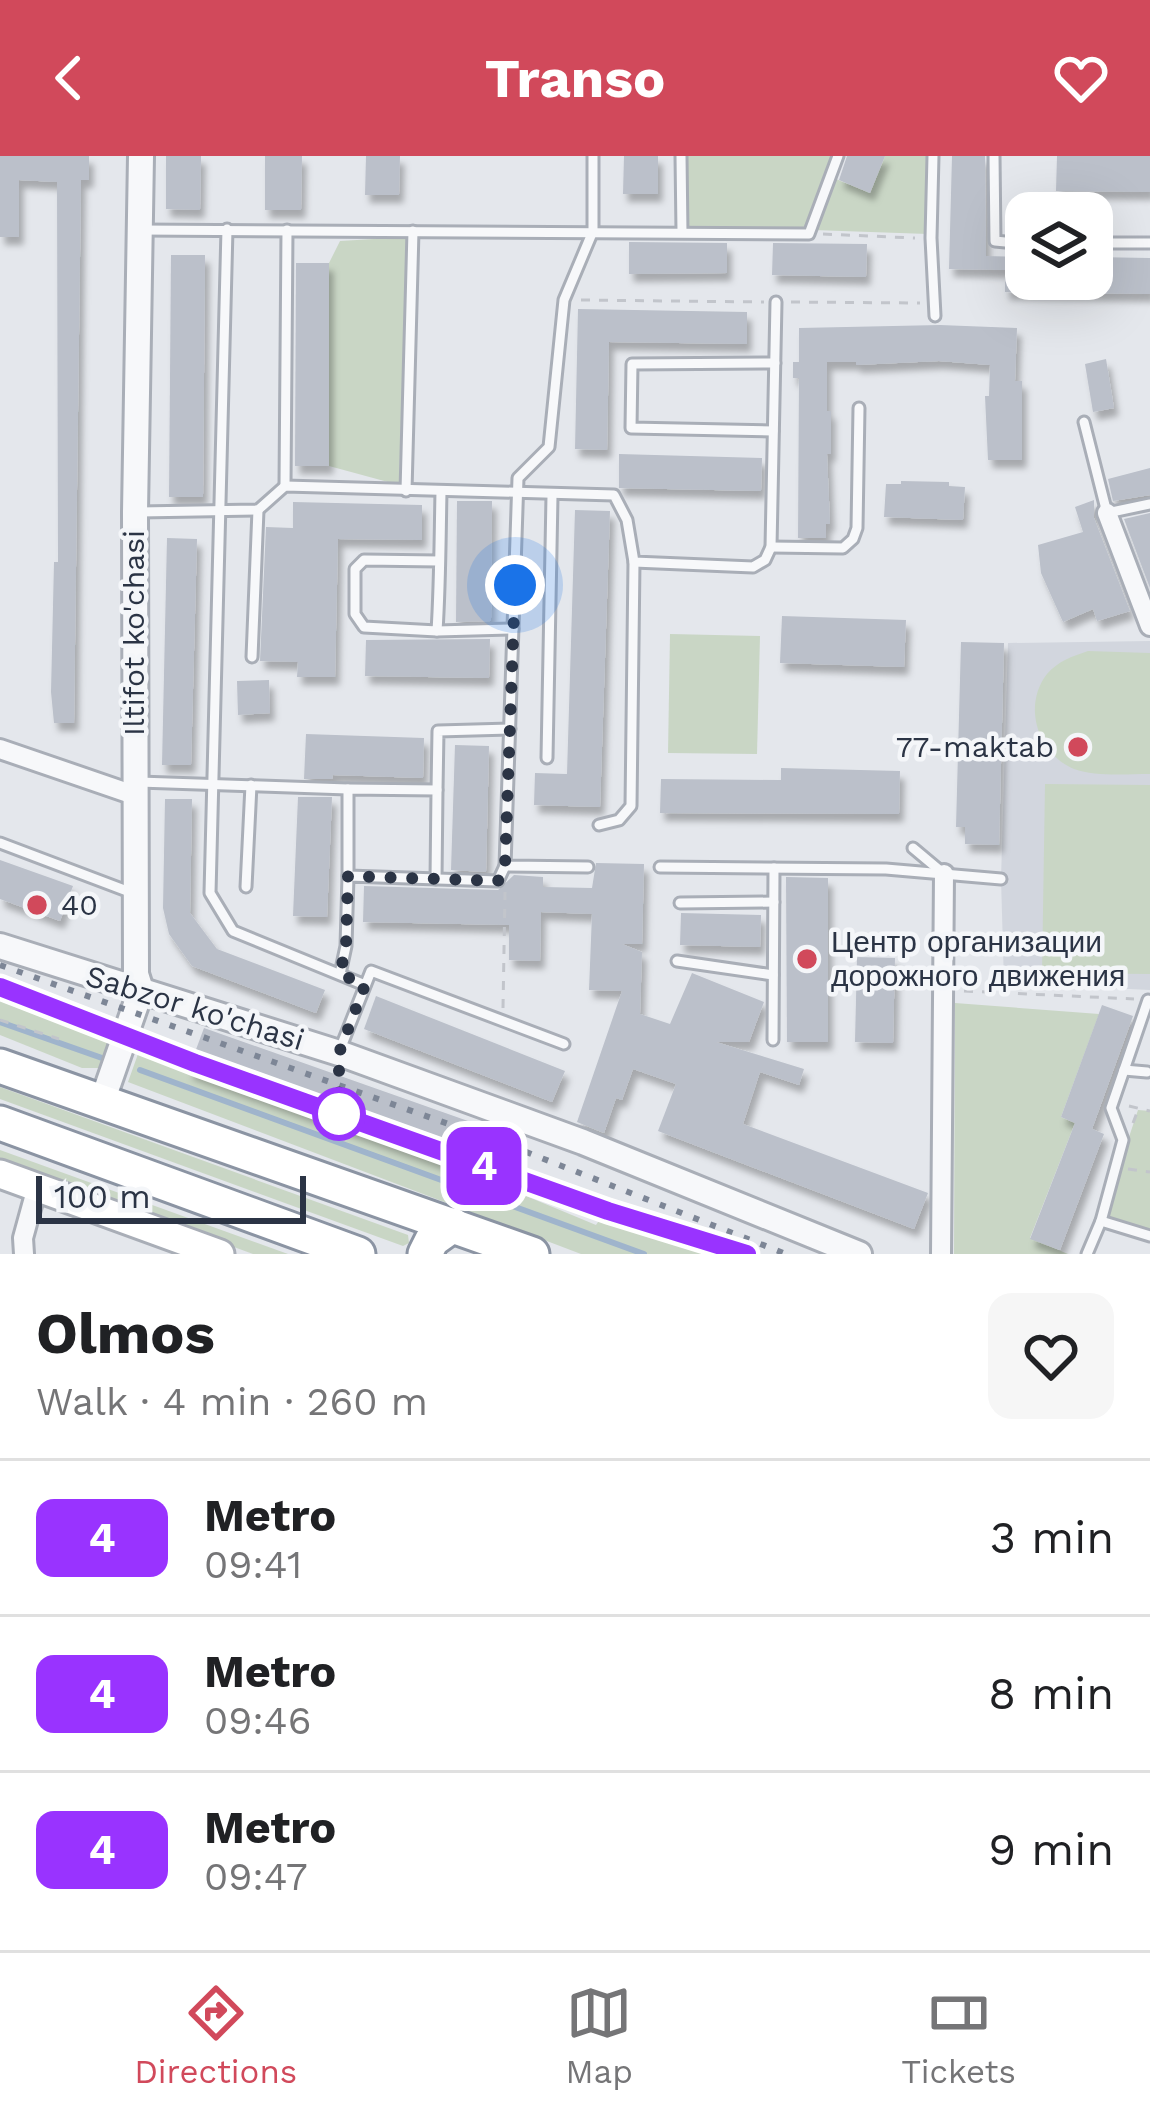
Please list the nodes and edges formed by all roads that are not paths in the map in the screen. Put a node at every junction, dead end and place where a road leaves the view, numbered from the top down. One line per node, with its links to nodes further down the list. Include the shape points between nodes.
1 (141, 156): 8 (street, Iltifot ko'chasi)
2 (593, 156): 11 (lane)
3 (681, 156): 12 (lane)
4 (838, 156): 12 (lane, via 809,234)
5 (933, 156): 17 (lane)
6 (994, 156): 13 (lane, via 995,241)
7 (227, 229): 8 (lane); 9 (lane); 30 (lane)
8 (140, 230): 29 (street, Iltifot ko'chasi)
9 (287, 230): 10 (lane); 22 (lane)
10 (413, 231): 11 (lane); 23 (lane)
11 (592, 231): 12 (lane); 25 (lane, via 564,300 549,448 518,478)
12 (682, 232)
13 (1005, 242)
14 (1150, 242): 15 (lane)
15 (1113, 243)
16 (776, 302): 18 (lane)
17 (935, 316)
18 (775, 363): 21 (lane); 21 (lane, via 632,364 632,428)
19 (859, 408): 32 (lane, via 853,539 843,548)
20 (1084, 422): 31 (lane)
21 (773, 430): 32 (lane)
22 (284, 486): 23 (lane); 28 (lane)
23 (406, 491): 24 (lane)
24 (441, 492): 25 (lane); 33 (lane)
25 (518, 495): 26 (lane); 36 (lane)
26 (552, 496): 34 (lane, via 614,495); 41 (lane)
27 (1150, 504): 31 (lane)
28 (258, 510): 30 (lane); 38 (lane)
29 (135, 512): 30 (lane); 44 (street, Iltifot ko'chasi)
30 (218, 512): 42 (lane)
31 (1107, 513): 35 (street)
32 (771, 547): 34 (lane, via 753,567)
33 (440, 561): 37 (lane); 37 (lane, via 364,560 355,569 355,614 364,627)
34 (634, 562): 47 (lane, via 632,806)
35 (1150, 626)
36 (513, 629): 37 (lane); 39 (lane)
37 (437, 631)
38 (252, 657)
39 (510, 729): 46 (lane, via 438,731); 50 (lane)
40 (0, 748): 44 (street)
41 (547, 758)
42 (213, 783): 43 (lane); 44 (lane); 64 (lane, via 210,893 233,931)
43 (251, 785): 45 (lane); 58 (lane)
44 (134, 789): 59 (street, Iltifot ko'chasi)
45 (348, 789): 46 (lane); 55 (lane)
46 (437, 790): 56 (lane)
47 (599, 825)
48 (0, 843): 59 (lane)
49 (913, 848): 54 (lane)
50 (505, 866): 51 (lane); 56 (lane, via 498,881)
51 (587, 867)
52 (661, 867): 53 (lane)
53 (774, 868): 54 (lane); 60 (lane)
54 (944, 874): 57 (lane); 90 (street)
55 (348, 876): 56 (lane); 64 (lane)
56 (436, 879)
57 (1001, 879)
58 (246, 887)
59 (135, 894): 67 (street, Iltifot ko'chasi)
60 (774, 902): 61 (lane); 65 (lane)
61 (680, 903)
62 (0, 946): 67 (street, Sabzor ko'chasi)
63 (677, 961): 65 (lane)
64 (340, 974): 66 (lane)
65 (773, 975): 69 (lane)
66 (365, 985): 72 (lane, via 371,970); 73 (lane)
67 (141, 990): 73 (street, Sabzor ko'chasi); 77 (street, Iltifot ko'chasi)
68 (1148, 1000): 70 (lane)
69 (773, 1040)
70 (1135, 1040): 71 (lane); 75 (lane)
71 (1150, 1040)
72 (564, 1044)
73 (339, 1053): 89 (street, Sabzor ko'chasi)
74 (0, 1066): 77 (highway)
75 (1124, 1070): 76 (lane); 81 (lane, via 1111,1108 1123,1140)
76 (1148, 1072)
77 (102, 1102): 82 (highway)
78 (0, 1123): 86 (highway)
79 (0, 1174): 80 (main road)
80 (37, 1187): 84 (street); 85 (main road)
81 (1101, 1221): 83 (lane); 91 (lane)
82 (453, 1225): 87 (highway); 88 (highway)
83 (1150, 1236)
84 (24, 1254)
85 (220, 1254)
86 (358, 1254)
87 (425, 1254)
88 (532, 1254)
89 (859, 1254)
90 (941, 1254)
91 (1088, 1254)

